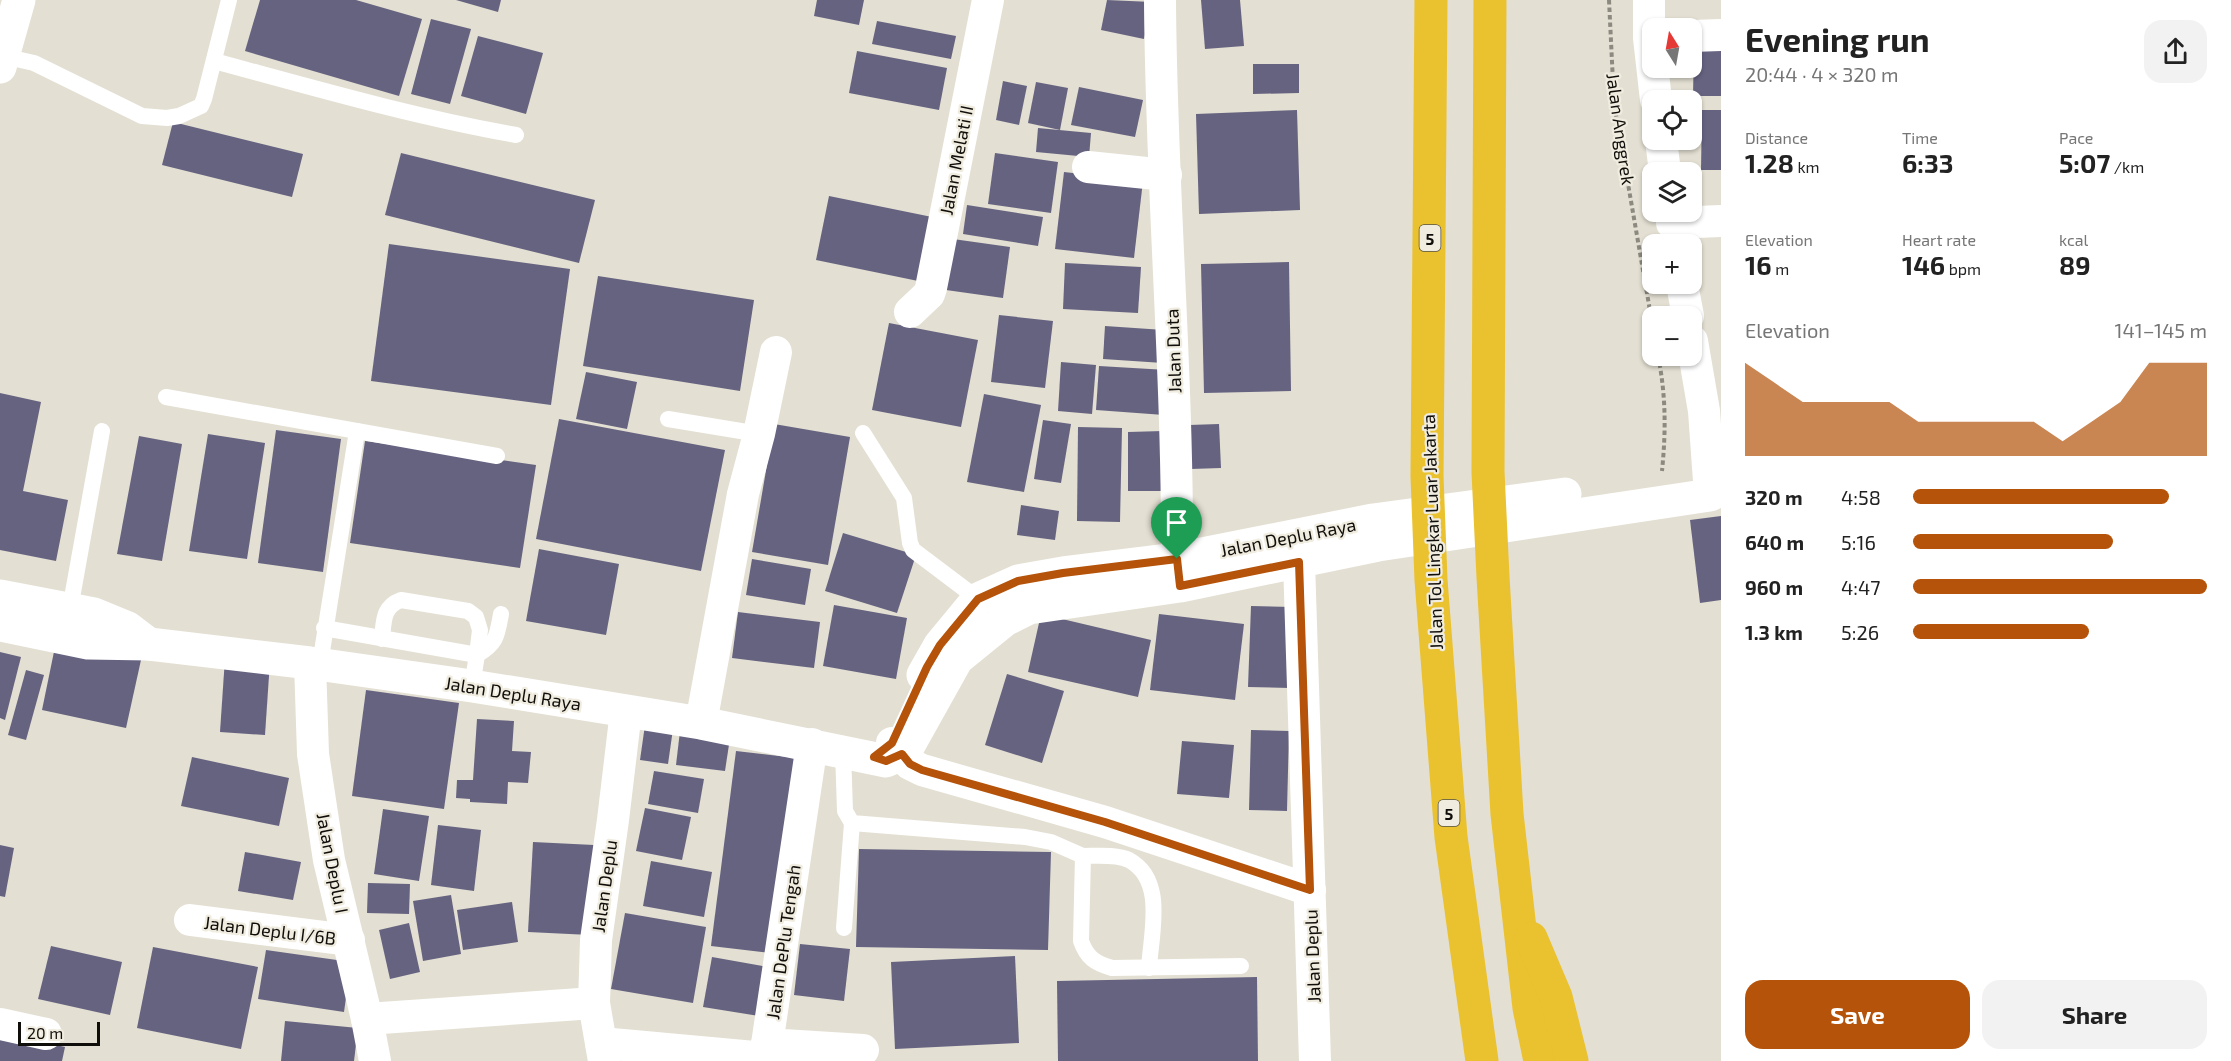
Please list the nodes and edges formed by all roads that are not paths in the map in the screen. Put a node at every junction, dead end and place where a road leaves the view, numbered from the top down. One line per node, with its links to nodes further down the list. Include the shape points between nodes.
1 (19, 0): 11 (main road)
2 (229, 0): 12 (lane)
3 (988, 0): 18 (street, Jalan Melati II, via 931,288)
4 (1160, 0): 15 (street, Jalan Duta)
5 (1431, 0): 61 (highway, Jalan Tol Lingkar Luar Jakarta / 5, via 1427,476 1431,580 1450,837)
6 (1490, 0): 48 (highway, via 1488,472 1503,771)
7 (1649, 0): 8 (street)
8 (1650, 18)
9 (1721, 35): 10 (street)
10 (1702, 36)
11 (1, 61): 12 (lane, via 34,63 142,116 167,118 201,106)
12 (214, 61): 13 (lane, via 362,102)
13 (516, 135)
14 (1088, 167): 15 (street)
15 (1166, 175): 30 (street, Jalan Duta)
16 (1721, 220): 17 (street)
17 (1672, 226)
18 (910, 312)
19 (776, 352): 26 (street)
20 (1696, 366): 28 (street)
21 (166, 397): 23 (lane)
22 (668, 419): 26 (lane)
23 (357, 430): 27 (lane); 36 (lane)
24 (102, 431): 33 (lane)
25 (863, 433): 32 (lane, via 904,498 913,550)
26 (759, 434): 43 (street, via 743,494)
27 (497, 456)
28 (1715, 487): 29 (main road, Jalan Deplu Raya); 30 (main road, Jalan Deplu Raya, via 1661,481 1373,520)
29 (1299, 562): 30 (main road, Jalan Deplu Raya); 47 (street, Jalan Deplu)
30 (1178, 572): 32 (main road, Jalan Deplu Raya, via 1063,573 1018,581); 39 (main road, Jalan Deplu Raya, via 1029,608)
31 (0, 596): 33 (main road, Jalan Deplu Raya)
32 (978, 599): 39 (main road, Jalan Deplu Raya)
33 (70, 609): 38 (main road, Jalan Deplu Raya, via 114,621)
34 (501, 614): 41 (lane, via 498,632)
35 (0, 625): 38 (main road, Jalan Deplu Raya, via 88,643)
36 (324, 628): 37 (lane); 40 (lane)
37 (382, 639): 41 (lane); 41 (lane, via 391,603 401,600 468,611 476,617 480,630)
38 (149, 644): 40 (main road, Jalan Deplu Raya)
39 (949, 652): 44 (main road, Jalan Deplu Raya, via 927,667)
40 (315, 663): 41 (main road, Jalan Deplu Raya); 51 (street, Jalan Deplu I, via 314,754 329,860)
41 (475, 670): 42 (main road, Jalan Deplu Raya)
42 (626, 711): 43 (main road, Jalan Deplu Raya); 54 (street, Jalan Deplu, via 596,940)
43 (701, 723): 44 (main road, Jalan Deplu Raya)
44 (864, 750): 45 (lane, via 845,811); 47 (street, via 1105,822); 58 (street, Jalan DePlu Tengah)
45 (852, 823): 46 (lane, via 1025,837 1051,842); 50 (lane)
46 (1083, 856): 53 (lane, via 1127,859 1146,873 1154,899); 53 (lane, via 1084,951 1094,963 1112,968)
47 (1310, 890): 63 (street, Jalan Deplu)
48 (1515, 900): 64 (highway); 65 (highway, via 1556,997)
49 (190, 920): 51 (street, Jalan Deplu I/6B)
50 (844, 928)
51 (349, 940): 55 (street, Jalan Deplu I)
52 (1241, 966): 53 (lane)
53 (1149, 968)
54 (594, 1003): 55 (street); 60 (street, Jalan Deplu)
55 (367, 1019): 62 (street, Jalan Deplu I)
56 (0, 1024): 57 (street)
57 (46, 1034)
58 (767, 1044): 59 (street, Jalan DePlu Tengah); 60 (street, via 766,1058)
59 (863, 1050)
60 (603, 1052)
61 (1480, 1055)
62 (375, 1061)
63 (1316, 1061)
64 (1540, 1061)
65 (1572, 1061)

